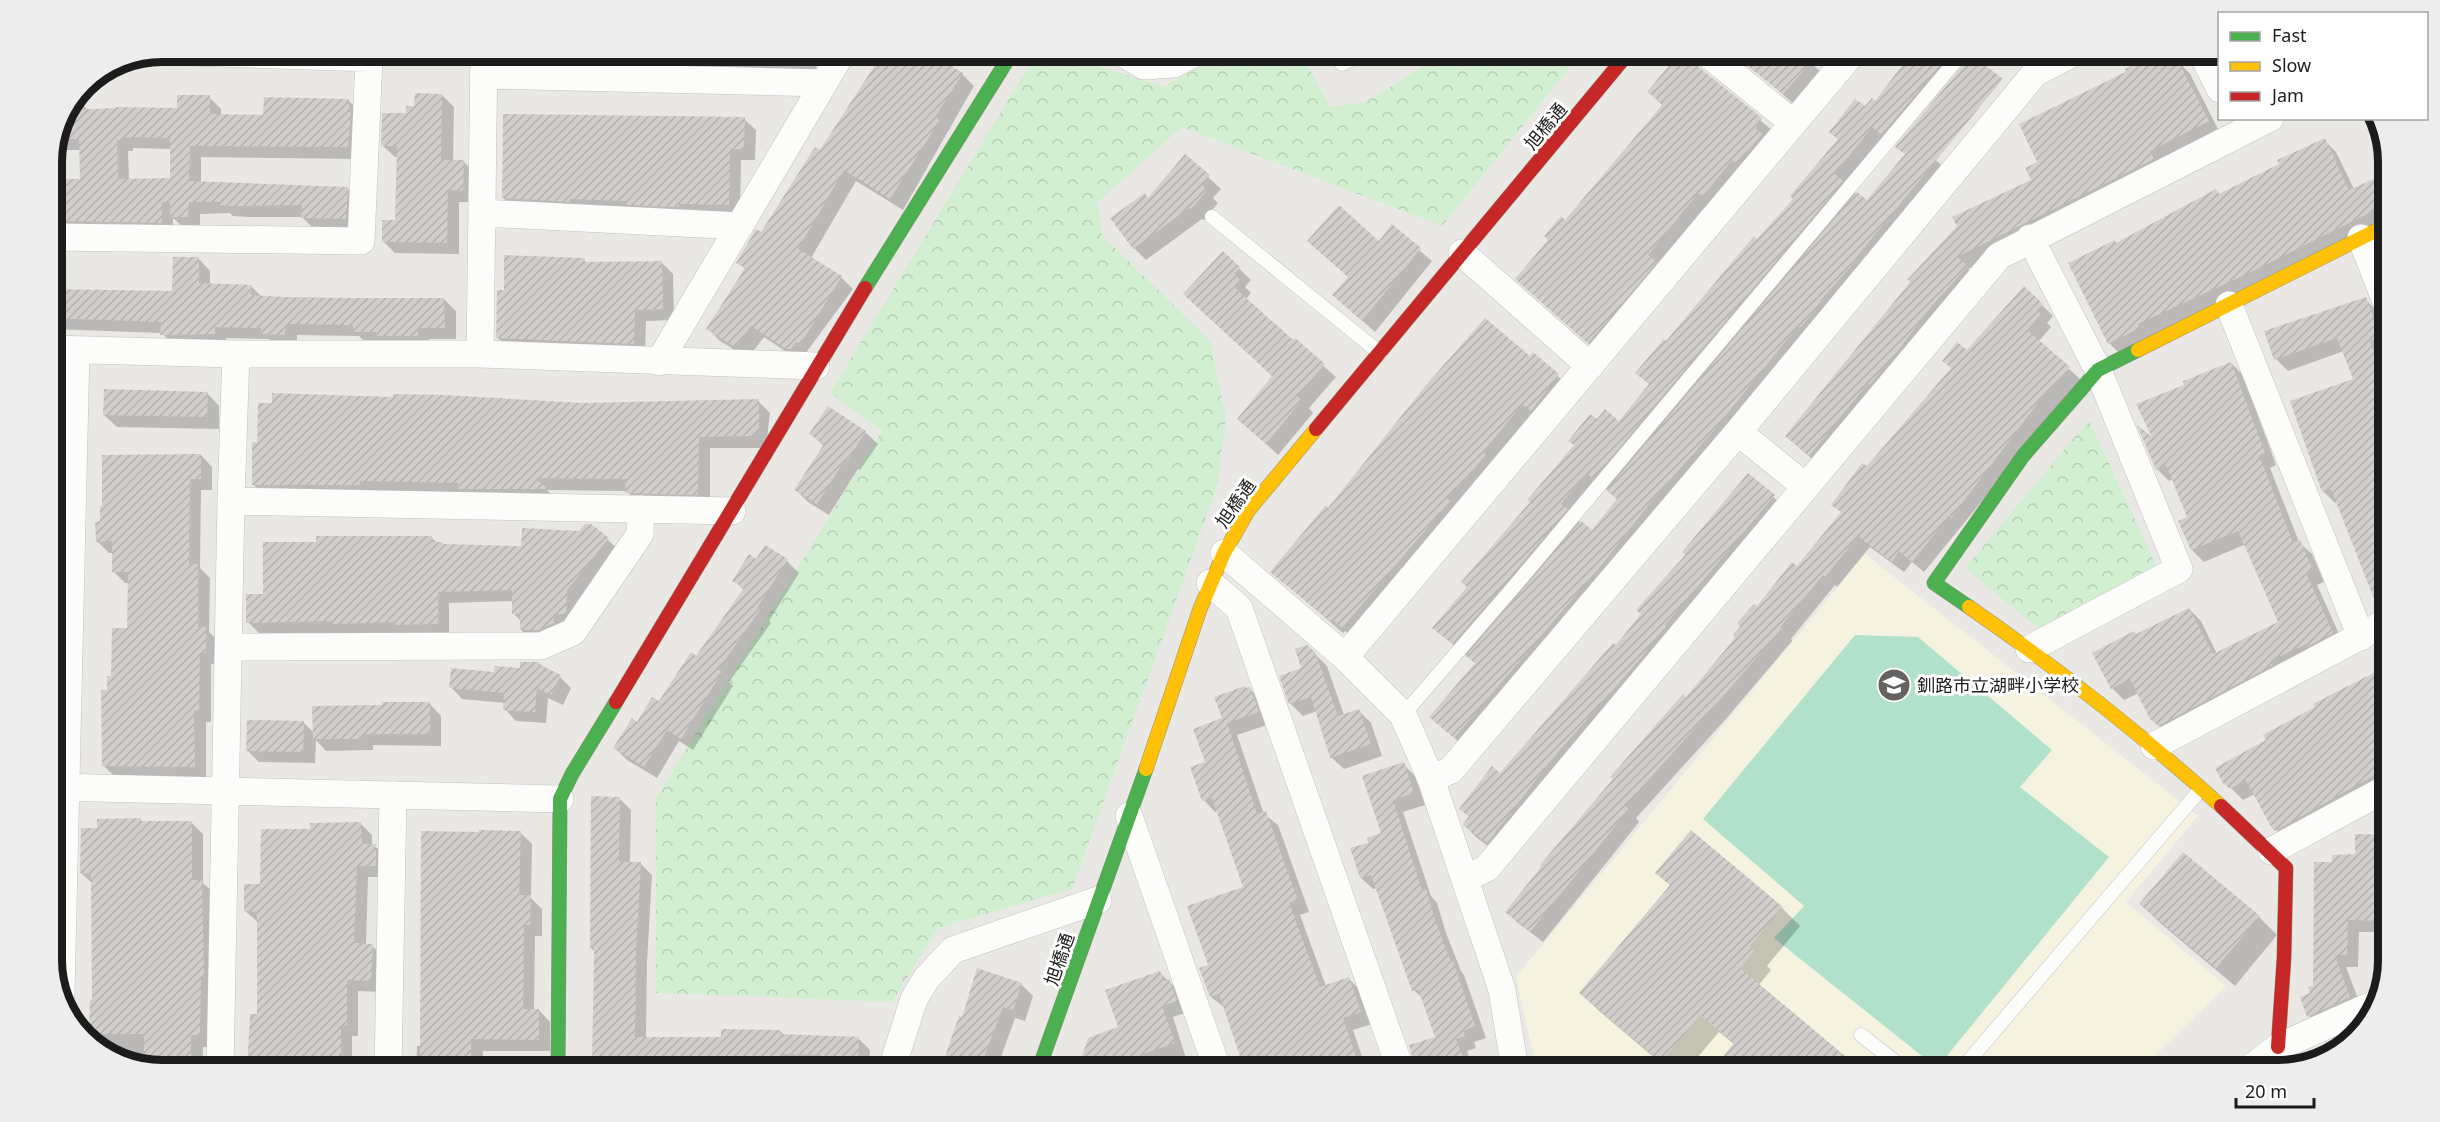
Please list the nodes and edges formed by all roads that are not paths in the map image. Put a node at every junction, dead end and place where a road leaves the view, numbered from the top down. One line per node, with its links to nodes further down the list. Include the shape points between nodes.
1 (369, 62): 22 (street, via 361,242)
2 (836, 62): 13 (street)
3 (1006, 62): 33 (street)
4 (1137, 62): 5 (street, via 1144,66)
5 (1178, 62)
6 (1621, 62): 25 (street, 旭橋通)
7 (1718, 62): 16 (street)
8 (1845, 62): 16 (street)
9 (1955, 62): 49 (lane)
10 (2056, 62): 36 (street, via 2034,73)
11 (2206, 62): 14 (street)
12 (483, 63): 13 (street); 18 (street)
13 (824, 83): 20 (street)
14 (2218, 85)
15 (2262, 120): 17 (street)
16 (1794, 123): 34 (street)
17 (2238, 126): 23 (street)
18 (482, 213): 20 (street); 31 (street)
19 (1212, 217): 29 (lane)
20 (740, 226): 32 (street)
21 (2378, 230): 24 (street)
22 (62, 237)
23 (2030, 238): 35 (street); 37 (street, via 1999,255)
24 (2361, 238): 26 (street); 27 (street)
25 (1462, 253): 29 (street, 旭橋通); 34 (street)
26 (2378, 281)
27 (2229, 305): 35 (street); 45 (street)
28 (64, 350): 30 (street); 41 (street)
29 (1380, 353): 42 (street, 旭橋通, via 1248,511)
30 (236, 354): 31 (street); 38 (street)
31 (480, 354): 32 (street)
32 (659, 362): 33 (street)
33 (816, 366): 40 (street)
34 (1590, 366): 48 (street)
35 (2098, 370): 47 (street, via 2179,569); 47 (street, via 2023,456 1934,583)
36 (1738, 432): 37 (street); 51 (street, via 1452,770)
37 (1806, 487): 60 (street, via 1487,868)
38 (231, 501): 39 (street); 46 (street)
39 (641, 509): 40 (street); 46 (street, via 640,534 573,632 541,646)
40 (732, 511): 57 (street)
41 (62, 525)
42 (1224, 553): 43 (street, 旭橋通); 48 (street)
43 (1210, 583): 58 (street, 旭橋通); 70 (street, via 1239,608)
44 (2378, 627): 45 (street)
45 (2361, 637): 50 (street)
46 (229, 647): 54 (street)
47 (2029, 649): 50 (street)
48 (1345, 657): 49 (street)
49 (1403, 715): 51 (street)
50 (2154, 746): 53 (street)
51 (1431, 779): 60 (street)
52 (62, 787): 54 (street)
53 (2201, 789): 59 (street); 73 (lane)
54 (226, 791): 56 (street); 64 (street)
55 (2378, 793): 59 (street)
56 (393, 795): 57 (street); 65 (street)
57 (560, 799): 66 (street)
58 (1129, 816): 61 (street, 旭橋通); 69 (street)
59 (2271, 851): 74 (street, via 2286,868 2284,958)
60 (1465, 879): 71 (street, via 1502,990)
61 (1098, 900): 67 (street, via 953,950 914,999); 68 (street, 旭橋通)
62 (2366, 1009): 75 (street)
63 (1861, 1035): 72 (lane)
64 (220, 1060)
65 (388, 1060)
66 (558, 1060)
67 (895, 1060)
68 (1042, 1060)
69 (1214, 1060)
70 (1397, 1060)
71 (1512, 1060)
72 (1893, 1060)
73 (1969, 1060)
74 (2265, 1060)
75 (2267, 1060)

